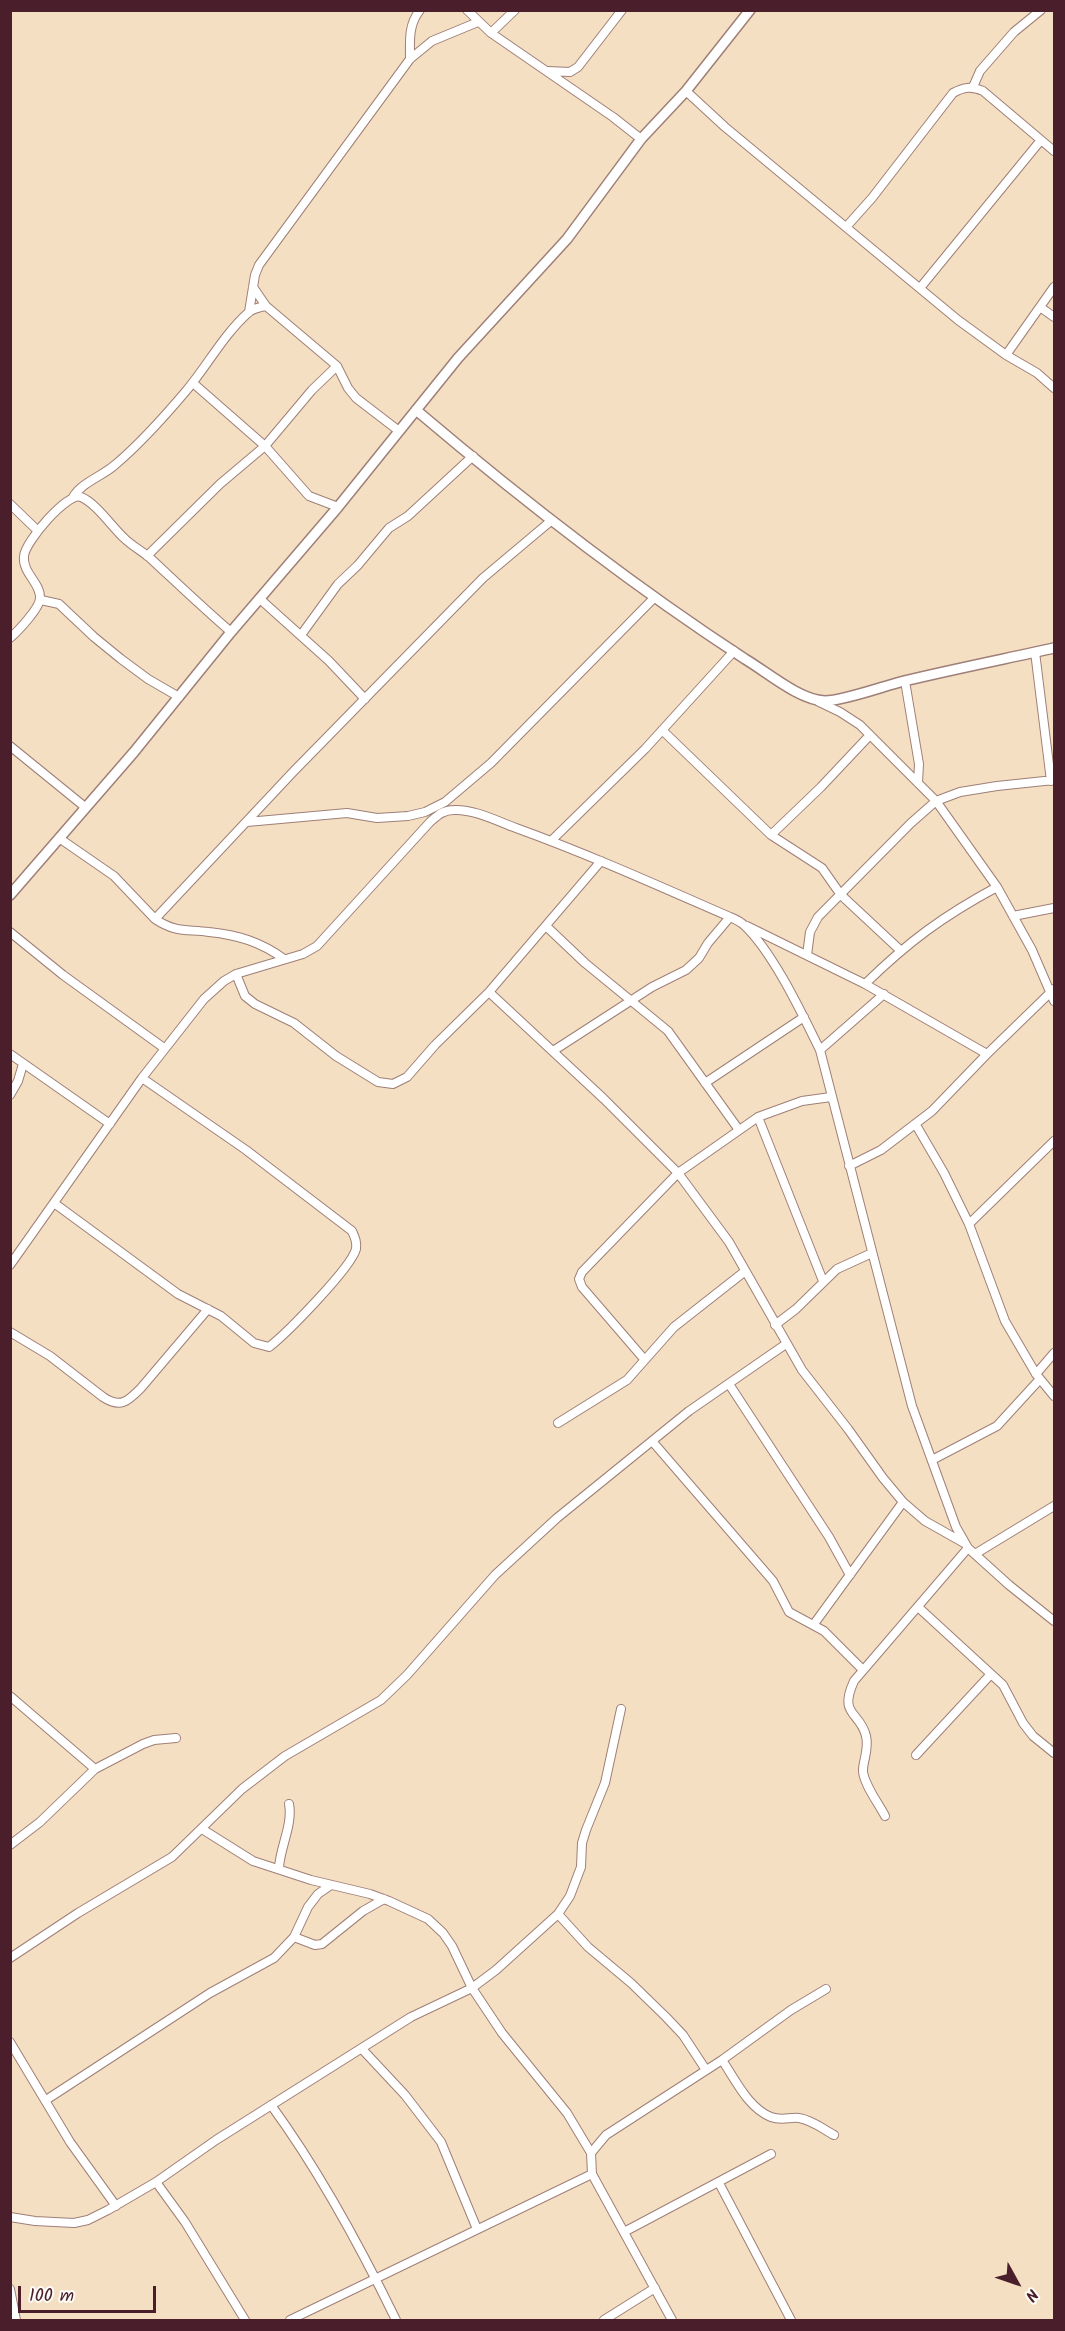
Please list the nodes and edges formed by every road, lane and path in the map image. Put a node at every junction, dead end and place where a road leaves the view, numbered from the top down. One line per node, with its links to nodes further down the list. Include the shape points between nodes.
1 (420, 10): 9 (street, via 410,33)
2 (467, 10): 7 (street)
3 (515, 10): 8 (street)
4 (622, 10): 10 (street, via 578,68 570,72)
5 (1041, 10): 11 (street, via 1014,32 980,71)
6 (747, 12): 12 (street)
7 (478, 22): 8 (street); 9 (street, via 432,40)
8 (490, 33): 10 (street)
9 (410, 59): 17 (street, via 259,266)
10 (547, 71): 13 (street)
11 (973, 87): 14 (street); 16 (street, via 953,93)
12 (686, 91): 13 (street); 16 (street)
13 (641, 139): 28 (street, via 567,239)
14 (1041, 140): 15 (street); 19 (street)
15 (1054, 151)
16 (847, 226): 19 (street)
17 (253, 286): 20 (street); 22 (street)
18 (1054, 286): 21 (street)
19 (920, 288): 24 (street)
20 (266, 306): 22 (street); 25 (street)
21 (1040, 307): 23 (street); 24 (street)
22 (249, 312): 26 (street)
23 (1054, 317)
24 (1006, 355): 27 (street)
25 (337, 366): 29 (street, via 356,398); 30 (street)
26 (193, 382): 30 (street); 32 (street, via 127,455)
27 (1054, 388)
28 (416, 410): 29 (street); 31 (street)
29 (399, 431): 34 (street)
30 (265, 447): 34 (street, via 309,496); 37 (street, via 220,484)
31 (473, 456): 35 (street); 42 (street, via 408,516 389,528 338,584)
32 (73, 497): 36 (street); 37 (street, via 80,496 89,502)
33 (10, 504): 36 (street)
34 (338, 507): 39 (street)
35 (552, 520): 38 (street); 49 (street, via 483,578)
36 (38, 531): 40 (street, via 24,555 25,567)
37 (147, 556): 41 (street)
38 (655, 597): 45 (street); 58 (street, via 491,763 445,802 408,816 377,818 347,813)
39 (260, 599): 41 (street); 42 (street)
40 (41, 600): 43 (street); 48 (street, via 59,604 121,659)
41 (231, 632): 48 (street)
42 (301, 635): 49 (street)
43 (10, 638)
44 (1054, 648): 46 (street)
45 (734, 651): 50 (street); 51 (street)
46 (1035, 652): 47 (street); 54 (street)
47 (905, 681): 50 (street, via 827,701); 55 (street, via 919,764)
48 (179, 697): 57 (street)
49 (365, 699): 58 (street)
50 (813, 699): 52 (street, via 840,711)
51 (662, 730): 59 (street); 61 (street)
52 (870, 735): 55 (street); 59 (street)
53 (10, 746): 57 (street)
54 (1053, 781): 56 (street, via 960,792)
55 (918, 783): 56 (street)
56 (936, 801): 63 (street); 65 (street)
57 (85, 807): 60 (street)
58 (247, 822): 69 (street)
59 (771, 835): 65 (street, via 822,868)
60 (59, 838): 64 (street); 69 (street, via 114,876)
61 (551, 841): 62 (street); 75 (street, via 467,811 441,812 317,946)
62 (601, 861): 68 (street); 71 (street)
63 (997, 887): 67 (street); 73 (street, via 934,924)
64 (10, 895)
65 (841, 895): 73 (street); 74 (street, via 814,923)
66 (1054, 908): 67 (street)
67 (1013, 916): 80 (street)
68 (730, 917): 70 (street); 81 (street, via 686,970)
69 (155, 919): 75 (street, via 174,930 216,932 256,941)
70 (744, 925): 74 (street); 82 (street, via 769,957)
71 (546, 926): 78 (street); 81 (street)
72 (10, 932): 83 (street)
73 (900, 950): 77 (street)
74 (807, 955): 77 (street)
75 (284, 959): 76 (street)
76 (236, 974): 78 (street, via 245,996 255,1004 294,1023 378,1082 393,1084 407,1077); 83 (street, via 204,999)
77 (865, 984): 79 (street)
78 (489, 992): 85 (street)
79 (884, 994): 84 (street); 87 (street)
80 (1053, 995): 87 (street)
81 (630, 1000): 85 (street); 90 (street, via 668,1031)
82 (804, 1017): 84 (street); 90 (street)
83 (165, 1048): 89 (street)
84 (820, 1050): 92 (street)
85 (553, 1051): 99 (street)
86 (10, 1054): 88 (street)
87 (987, 1054): 95 (street)
88 (23, 1064): 91 (street); 94 (street)
89 (142, 1078): 94 (street); 106 (street, via 246,1150 352,1231 356,1240 355,1252 333,1281 269,1347 254,1343)
90 (705, 1083): 96 (street)
91 (10, 1095)
92 (831, 1097): 93 (street, via 802,1101); 98 (street)
93 (758, 1117): 96 (street); 105 (street)
94 (110, 1124): 100 (street)
95 (916, 1125): 98 (street, via 881,1150); 101 (street)
96 (740, 1130): 99 (street)
97 (1054, 1141): 101 (street)
98 (849, 1166): 102 (street)
99 (678, 1173): 104 (street, via 729,1242); 111 (street, via 579,1279)
100 (54, 1203): 103 (street); 106 (street, via 178,1294)
101 (969, 1224): 112 (street, via 1005,1322)
102 (872, 1253): 105 (street, via 837,1269); 117 (street, via 912,1406)
103 (10, 1265)
104 (744, 1272): 107 (street); 111 (street, via 674,1327)
105 (823, 1281): 107 (street)
106 (208, 1309): 108 (street, via 141,1388 120,1403 103,1397 50,1356)
107 (775, 1325): 109 (street)
108 (10, 1332)
109 (786, 1344): 113 (street); 118 (street)
110 (1054, 1353): 112 (street)
111 (644, 1359): 115 (street, via 627,1380)
112 (1038, 1376): 114 (street); 117 (street, via 997,1426)
113 (729, 1384): 116 (street); 122 (street)
114 (1054, 1396)
115 (558, 1423)
116 (652, 1441): 125 (street, via 774,1581 789,1612); 138 (street, via 557,1518 495,1575 381,1700 285,1756 242,1789)
117 (932, 1460): 120 (street, via 956,1527)
118 (903, 1502): 120 (street, via 925,1521); 122 (street)
119 (1054, 1506): 121 (street)
120 (967, 1546): 121 (street); 123 (street)
121 (975, 1554): 124 (street)
122 (850, 1575): 125 (street)
123 (918, 1607): 126 (street); 127 (street)
124 (1054, 1621)
125 (814, 1624): 126 (street)
126 (863, 1670): 137 (street, via 854,1681 848,1701 867,1738 864,1778)
127 (991, 1674): 132 (street, via 1003,1685 1023,1723); 134 (street)
128 (10, 1696): 135 (street)
129 (621, 1709): 143 (street, via 605,1784 582,1843 581,1867)
130 (177, 1738): 135 (street, via 143,1744)
131 (1054, 1741): 132 (street)
132 (1044, 1746): 133 (street)
133 (1054, 1753)
134 (916, 1755)
135 (95, 1769): 139 (street)
136 (290, 1803): 140 (street, via 290,1821 280,1850)
137 (885, 1816)
138 (202, 1829): 140 (street, via 253,1861); 145 (street, via 171,1857)
139 (10, 1845)
140 (279, 1868): 141 (street)
141 (331, 1885): 142 (street); 144 (street, via 308,1907)
142 (384, 1899): 144 (street, via 322,1944); 146 (street, via 428,1919 443,1933)
143 (558, 1914): 146 (street); 151 (street, via 588,1947 666,2017)
144 (294, 1937): 152 (street, via 273,1958 210,1993)
145 (10, 1958)
146 (472, 1988): 149 (street, via 411,2017); 155 (street, via 502,2033 567,2113)
147 (826, 1989): 150 (street)
148 (10, 2042): 152 (street)
149 (362, 2049): 153 (street); 162 (street, via 441,2142)
150 (722, 2060): 151 (street); 154 (street, via 761,2112 772,2118 809,2121)
151 (706, 2070): 155 (street, via 606,2135)
152 (46, 2100): 160 (street, via 70,2142)
153 (271, 2105): 158 (street); 164 (street, via 299,2143)
154 (834, 2135)
155 (591, 2153): 157 (street)
156 (771, 2154): 159 (street)
157 (592, 2174): 162 (street); 163 (street)
158 (156, 2182): 160 (street); 168 (street)
159 (719, 2183): 163 (street); 173 (street)
160 (116, 2206): 161 (street, via 74,2223)
161 (10, 2217)
162 (477, 2229): 164 (street)
163 (624, 2232): 165 (street)
164 (376, 2278): 169 (street); 170 (street)
165 (656, 2288): 171 (street); 172 (street)
166 (10, 2289): 167 (street)
167 (16, 2320)
168 (245, 2320)
169 (290, 2320)
170 (396, 2320)
171 (604, 2320)
172 (672, 2320)
173 (791, 2320)

